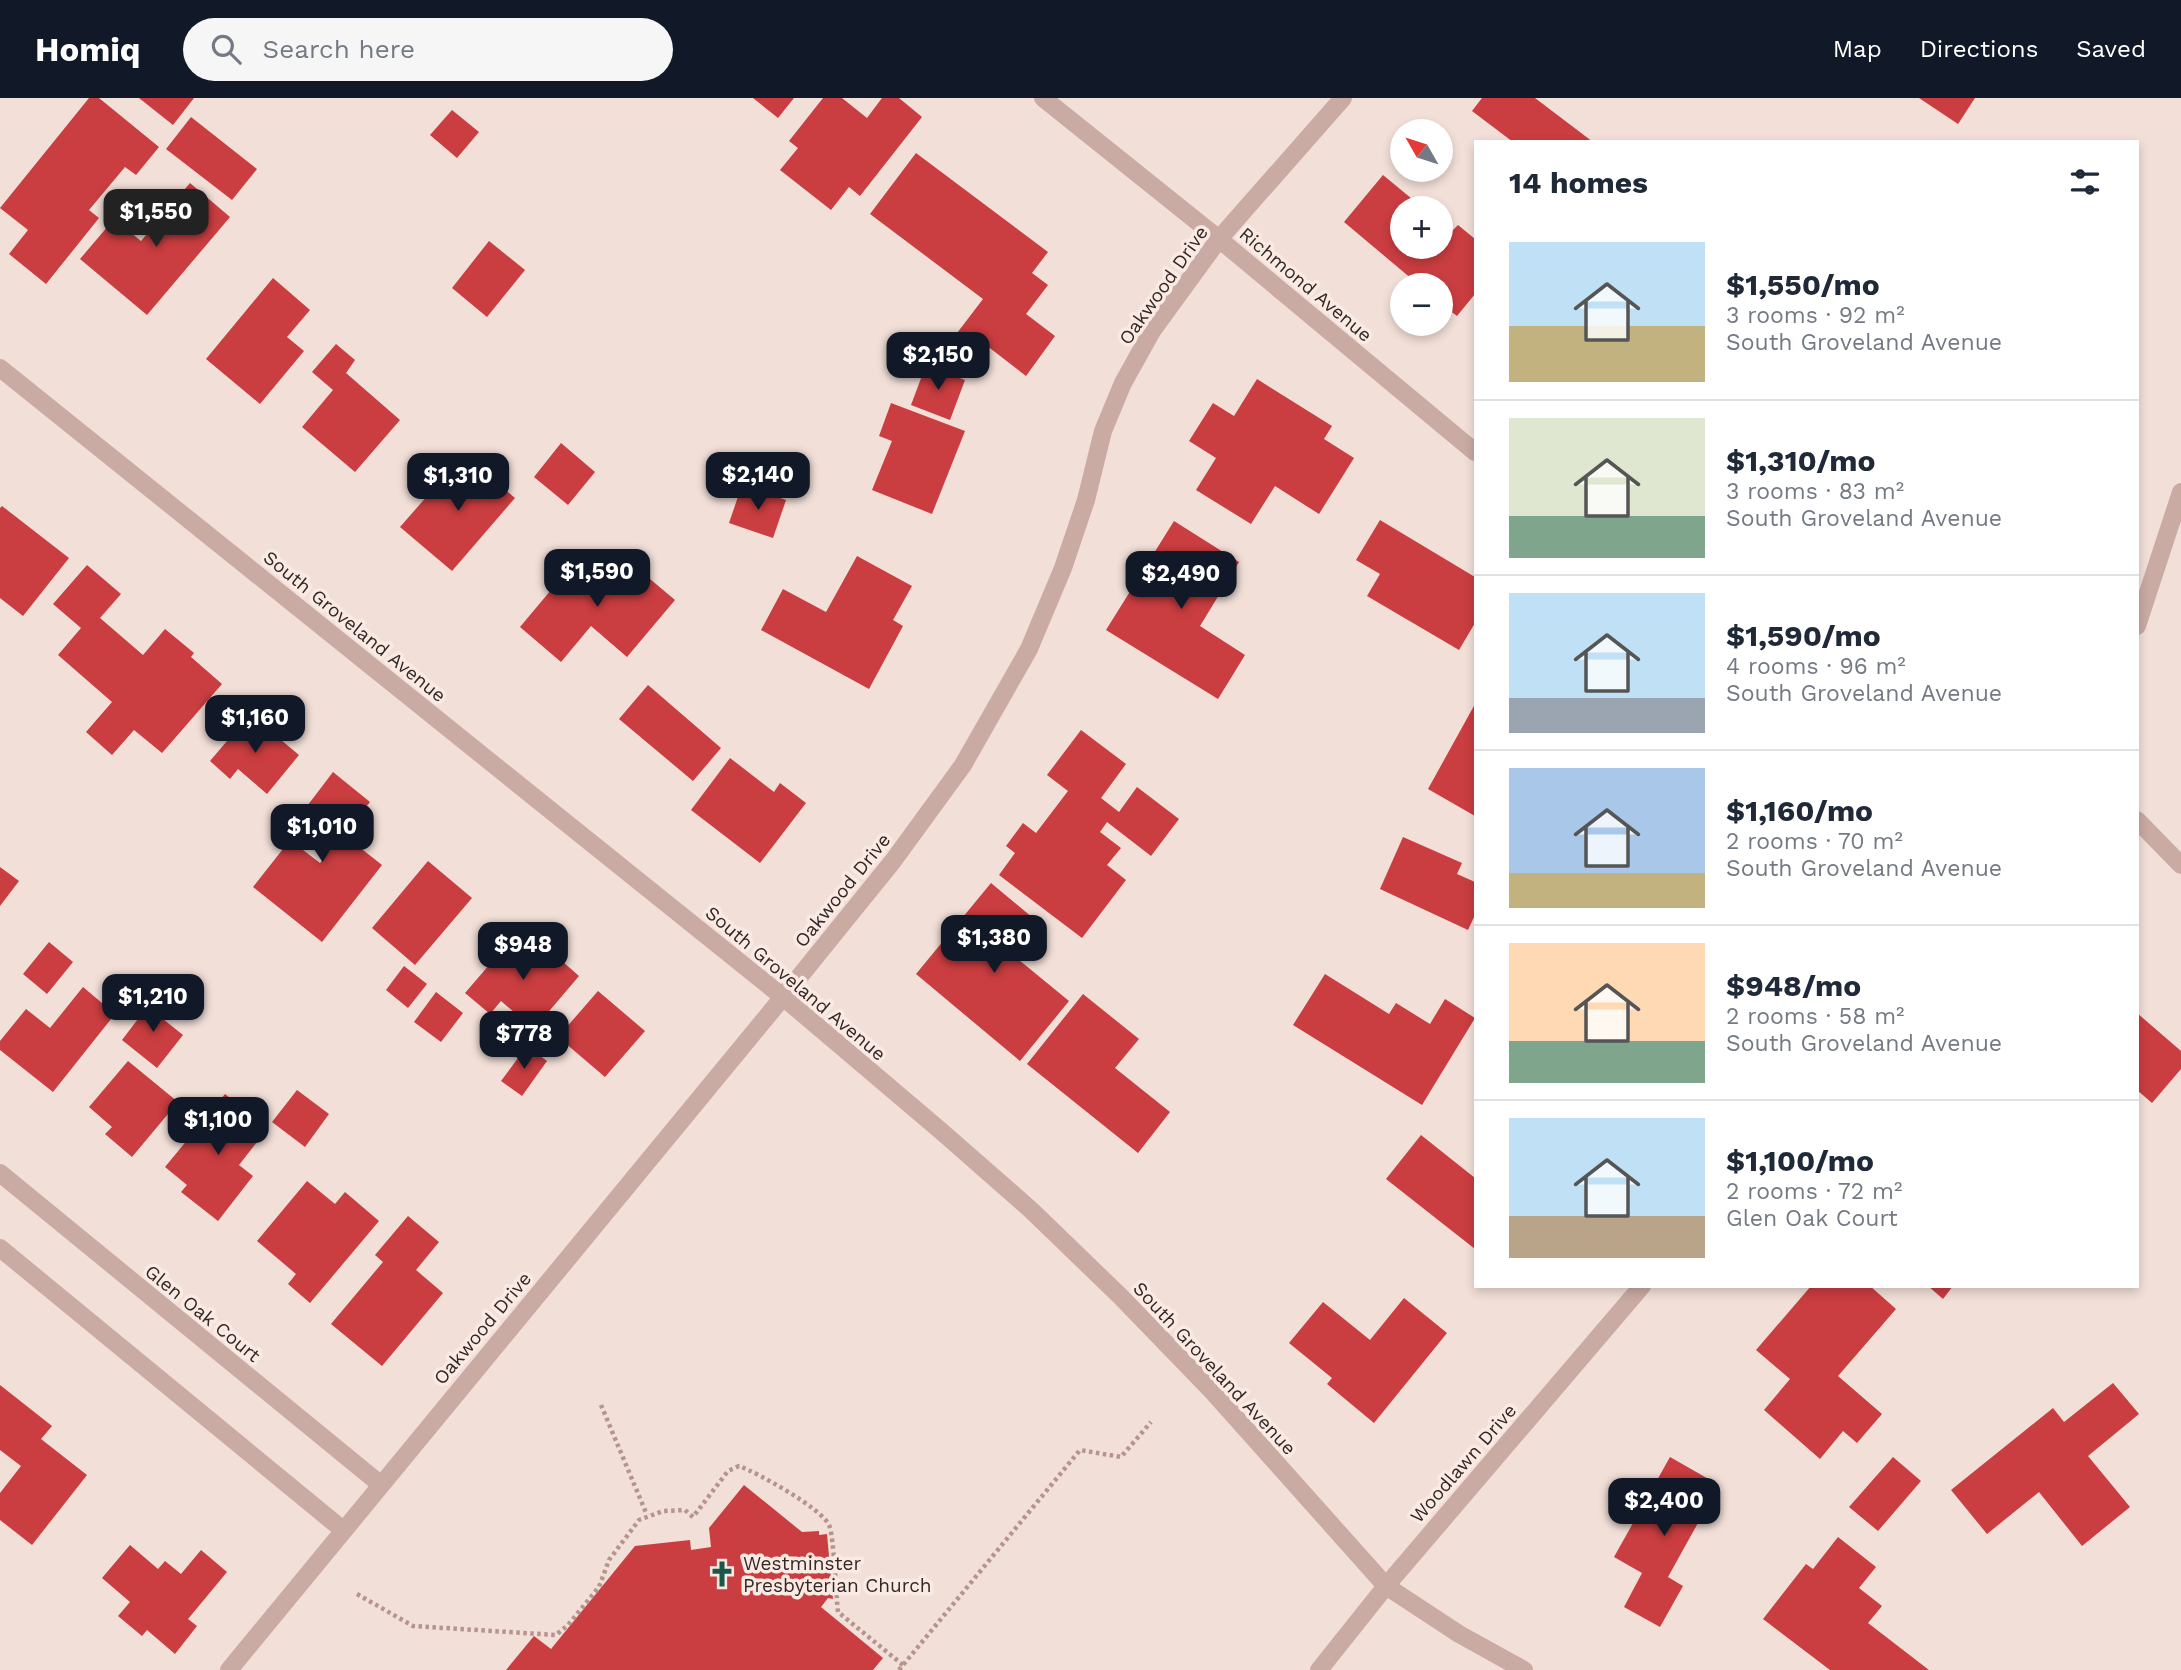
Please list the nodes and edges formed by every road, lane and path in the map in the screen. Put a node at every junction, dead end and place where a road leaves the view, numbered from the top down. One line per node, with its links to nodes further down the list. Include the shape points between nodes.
1 (1042, 98): 3 (street, Richmond Avenue)
2 (1343, 98): 3 (street, Oakwood Drive)
3 (1219, 239): 5 (street, Richmond Avenue); 10 (street, Oakwood Drive, via 1152,331 1123,383 1103,431 1063,568 1034,638 963,765 893,861)
4 (0, 368): 10 (street, South Groveland Avenue)
5 (1474, 451)
6 (2181, 492): 7 (street)
7 (2139, 620)
8 (2139, 822): 9 (street)
9 (2181, 865)
10 (783, 997): 16 (street, Oakwood Drive); 19 (street, South Groveland Avenue, via 1031,1210 1212,1391)
11 (0, 1173): 16 (street, Glen Oak Court)
12 (0, 1248): 18 (street)
13 (1640, 1288): 19 (street, Woodlawn Drive)
14 (601, 1405): 17 (path)
15 (1151, 1422): 21 (path, via 1122,1457 1080,1450)
16 (380, 1484): 18 (street, Oakwood Drive)
17 (647, 1515): 20 (path, via 609,1560 600,1587 556,1634 413,1626); 21 (path, via 685,1510 693,1517 728,1471 739,1466 752,1471 814,1509 830,1526 838,1612)
18 (343, 1530): 22 (street, Oakwood Drive)
19 (1386, 1586): 24 (street, Woodlawn Drive); 25 (street, South Groveland Avenue)
20 (356, 1594)
21 (903, 1665): 23 (path)
22 (229, 1670)
23 (899, 1670)
24 (1319, 1670)
25 (1524, 1670)

